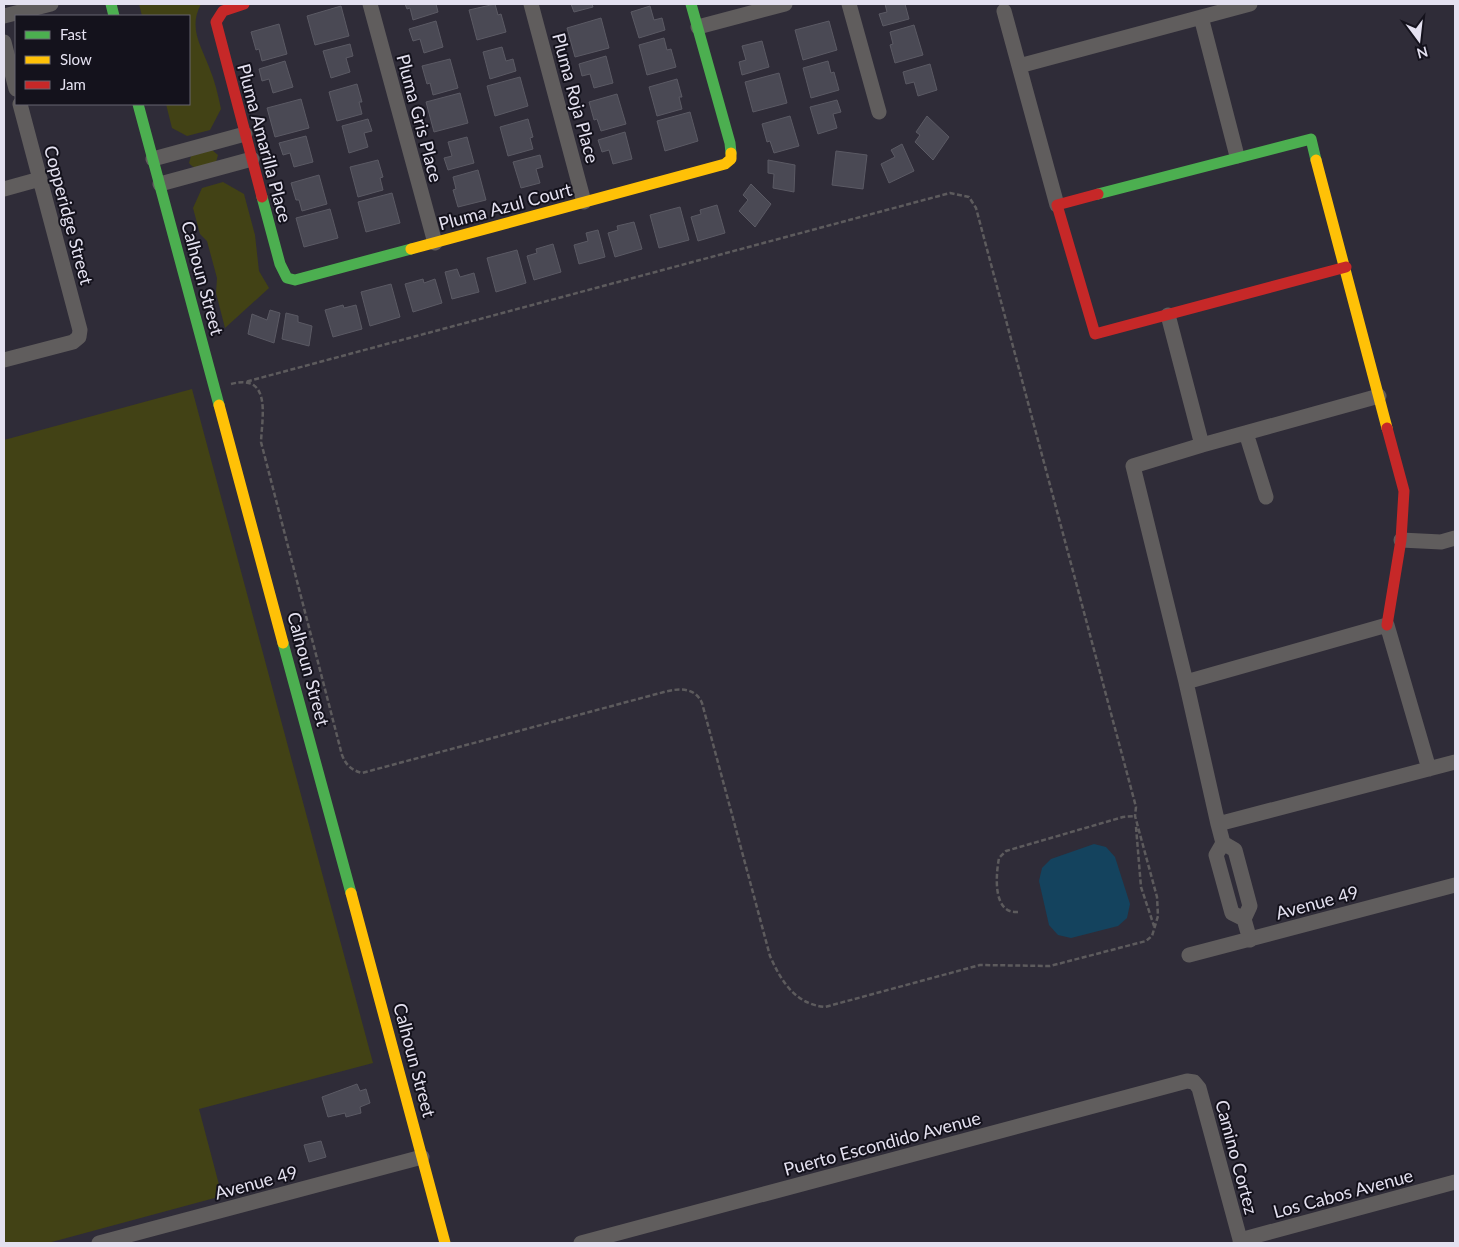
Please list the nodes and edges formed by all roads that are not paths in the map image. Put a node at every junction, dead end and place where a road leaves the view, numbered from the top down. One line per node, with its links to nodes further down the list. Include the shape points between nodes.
1 (51, 4): 10 (street)
2 (244, 4): 19 (street, Pluma Amarilla Place, via 222,10 217,15 218,32)
3 (370, 4): 28 (street, Pluma Gris Place)
4 (531, 4): 26 (street, Pluma Roja Place)
5 (692, 4): 12 (street)
6 (785, 4): 12 (street)
7 (850, 4): 18 (street)
8 (1250, 4): 11 (street)
9 (1004, 11): 14 (street)
10 (4, 16)
11 (1201, 17): 14 (street); 20 (street)
12 (698, 27): 26 (street, Pluma Azul Court, via 730,143 731,159 716,167)
13 (4, 42): 15 (street)
14 (1019, 66): 27 (street)
15 (15, 85)
16 (20, 105): 23 (street, Copperidge Street)
17 (138, 105): 21 (street, Calhoun Street)
18 (879, 112)
19 (245, 134): 21 (street); 22 (street, Pluma Amarilla Place)
20 (1237, 156): 27 (street); 29 (street, via 1311,139)
21 (153, 159): 24 (street, Calhoun Street)
22 (252, 160): 24 (street); 30 (street, Pluma Amarilla Place, via 280,264)
23 (40, 179): 25 (street); 32 (street, Copperidge Street, via 78,320 79,337 73,342)
24 (160, 184): 52 (street, Calhoun Street)
25 (4, 189)
26 (584, 202): 28 (street, Pluma Azul Court)
27 (1057, 205): 31 (street, via 1095,334)
28 (435, 243): 30 (street, Pluma Azul Court, via 304,278)
29 (1346, 267): 31 (street); 33 (street)
30 (287, 278)
31 (1168, 315): 35 (street)
32 (4, 360)
33 (1379, 396): 34 (street); 38 (street, via 1404,491)
34 (1246, 432): 35 (street); 36 (street)
35 (1202, 445): 40 (street, via 1132,466)
36 (1266, 497)
37 (1455, 538): 38 (street, via 1441,542)
38 (1401, 540): 39 (street)
39 (1387, 625): 40 (street); 42 (street)
40 (1186, 682): 43 (street)
41 (1455, 762): 42 (street)
42 (1428, 769): 43 (street)
43 (1218, 824): 44 (street)
44 (1223, 843): 45 (street, via 1235,850); 46 (street, via 1216,855)
45 (1242, 876): 46 (street); 48 (street, via 1250,906)
46 (1223, 880): 48 (street, via 1232,913)
47 (1455, 885): 49 (street, Avenue 49)
48 (1244, 918): 49 (street)
49 (1250, 940): 50 (street, Avenue 49)
50 (1189, 955)
51 (1194, 1082): 55 (street, Camino Cortez, via 1202,1097); 58 (street, Puerto Escondido Avenue, via 1177,1083)
52 (422, 1157): 54 (street, Avenue 49); 57 (street, Calhoun Street)
53 (1455, 1182): 55 (street, Los Cabos Avenue)
54 (153, 1236): 56 (street, Avenue 49)
55 (1240, 1242)
56 (99, 1243)
57 (445, 1243)
58 (581, 1243)

